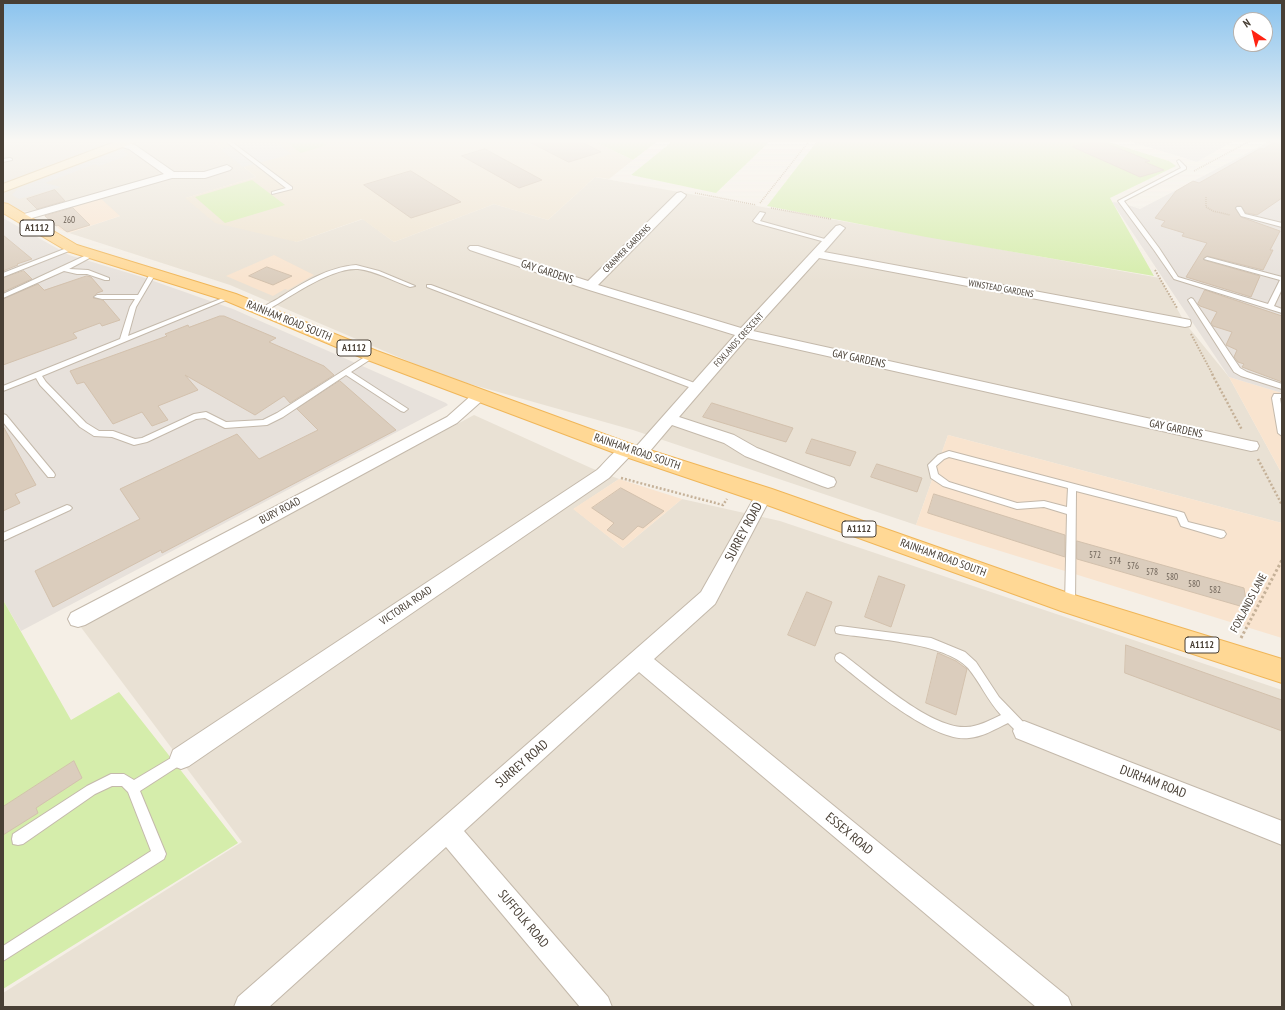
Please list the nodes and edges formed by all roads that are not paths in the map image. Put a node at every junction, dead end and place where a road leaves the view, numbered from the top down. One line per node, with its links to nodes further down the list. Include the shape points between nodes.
1 (129, 187): 9 (street)
2 (289, 187): 4 (lane)
3 (1147, 187): 31 (lane, via 1121,201 1176,278)
4 (274, 193)
5 (681, 195): 25 (street, CRANMER GARDENS)
6 (3, 207): 9 (main road, RAINHAM ROAD SOUTH / A1112)
7 (1239, 208): 10 (lane, via 1243,216)
8 (762, 213): 12 (lane, via 756,221)
9 (21, 218): 13 (main road, RAINHAM ROAD SOUTH / A1112)
10 (1282, 226)
11 (840, 228): 12 (street, FOXLANDS CRESCENT)
12 (829, 241): 16 (street, FOXLANDS CRESCENT)
13 (72, 248): 15 (main road, RAINHAM ROAD SOUTH / A1112); 20 (lane)
14 (474, 248): 25 (street, GAY GARDENS)
15 (94, 254): 18 (lane); 19 (main road, RAINHAM ROAD SOUTH / A1112)
16 (817, 254): 34 (street, WINSTEAD GARDENS); 35 (street, FOXLANDS CRESCENT)
17 (1207, 259): 22 (lane)
18 (63, 269): 21 (lane, via 88,272); 26 (lane)
19 (153, 272): 28 (lane); 29 (main road, RAINHAM ROAD SOUTH / A1112)
20 (3, 275)
21 (107, 279)
22 (1282, 281): 31 (lane)
23 (412, 286): 32 (lane, via 362,268 348,267 326,275)
24 (429, 286): 40 (lane)
25 (590, 286): 35 (street, GAY GARDENS)
26 (3, 296)
27 (97, 297): 28 (lane)
28 (140, 297): 36 (lane, via 133,307)
29 (230, 297): 32 (main road, RAINHAM ROAD SOUTH / A1112); 36 (lane)
30 (1191, 300): 41 (lane, via 1237,370)
31 (1270, 307): 33 (lane)
32 (262, 311): 37 (main road, RAINHAM ROAD SOUTH / A1112)
33 (1282, 311)
34 (1185, 323)
35 (744, 334): 40 (street, FOXLANDS CRESCENT); 49 (street, GAY GARDENS)
36 (123, 340): 39 (lane)
37 (371, 355): 38 (lane); 43 (main road, RAINHAM ROAD SOUTH / A1112)
38 (346, 372): 39 (lane, via 264,423 225,425 206,415 194,416 144,440 134,442 113,434 96,434 83,425); 45 (lane)
39 (38, 375): 42 (lane)
40 (697, 387): 47 (street, FOXLANDS CRESCENT)
41 (1282, 387)
42 (3, 389)
43 (478, 396): 50 (main road, RAINHAM ROAD SOUTH / A1112); 60 (street, BURY ROAD, via 452,420)
44 (1282, 396): 48 (lane, via 1276,398)
45 (404, 409)
46 (3, 417): 51 (lane)
47 (670, 419): 50 (street, FOXLANDS CRESCENT); 52 (street, via 729,439 751,452)
48 (1282, 433)
49 (1251, 446)
50 (633, 451): 54 (main road, RAINHAM ROAD SOUTH / A1112); 66 (street, VICTORIA ROAD, via 603,474)
51 (51, 475)
52 (828, 482)
53 (1072, 486): 56 (lane); 56 (lane, via 949,454 941,456 932,465 934,476 946,484 1017,506 1044,504); 57 (lane, via 1181,515 1184,524)
54 (764, 495): 59 (main road, RAINHAM ROAD SOUTH / A1112); 63 (street, SURREY ROAD, via 708,598)
55 (67, 508): 58 (lane)
56 (1072, 512): 59 (lane)
57 (1221, 534)
58 (3, 537)
59 (1070, 604): 64 (main road, RAINHAM ROAD SOUTH / A1112)
60 (78, 619)
61 (840, 630): 65 (lane, via 931,643 961,654 972,665 995,701)
62 (840, 658): 65 (lane, via 913,713 937,725 965,734 988,727)
63 (640, 660): 68 (street, SURREY ROAD); 74 (street, ESSEX ROAD)
64 (1282, 671)
65 (1016, 724): 69 (street, DURHAM ROAD)
66 (180, 758): 67 (lane)
67 (133, 788): 70 (lane, via 124,780 111,780 91,790); 71 (lane, via 159,854)
68 (447, 830): 72 (street, SURREY ROAD); 73 (street, SUFFOLK ROAD)
69 (1282, 833)
70 (18, 839)
71 (3, 954)
72 (248, 1007)
73 (598, 1007)
74 (1058, 1007)

